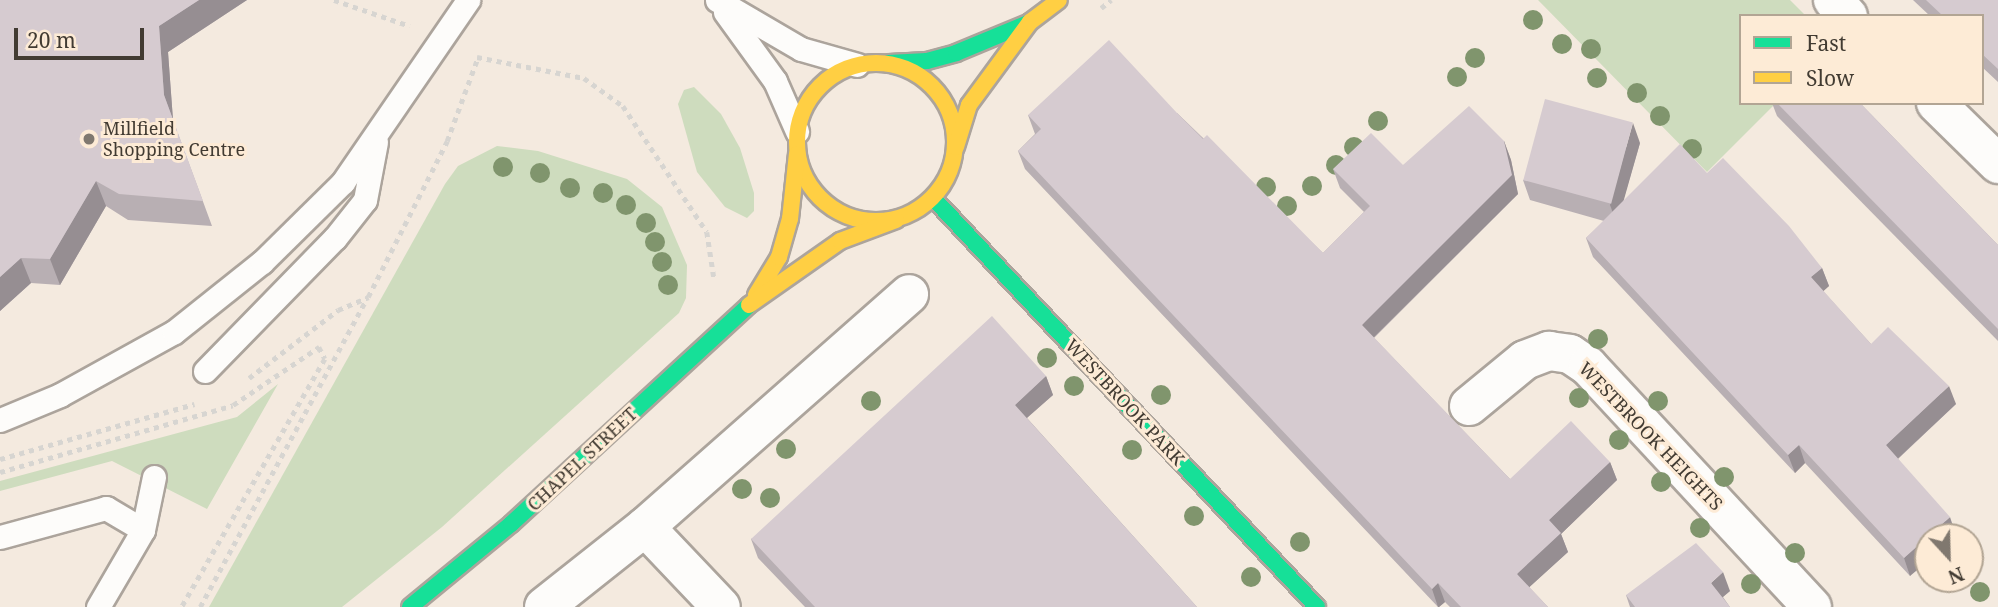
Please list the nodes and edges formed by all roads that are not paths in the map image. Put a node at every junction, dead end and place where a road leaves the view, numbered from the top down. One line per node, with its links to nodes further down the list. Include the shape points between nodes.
1 (468, 0): 10 (lane)
2 (716, 0): 8 (lane, via 801,49); 11 (lane, via 775,80)
3 (1059, 0): 6 (main road)
4 (1832, 0): 5 (street)
5 (1846, 14)
6 (1030, 22): 7 (main road, via 927,61); 12 (main road, via 969,105)
7 (881, 63): 8 (main road); 12 (main road, via 922,77 937,92 949,111)
8 (857, 65): 11 (main road, via 834,75 814,93)
9 (1938, 105): 13 (street)
10 (377, 136): 18 (lane, via 365,200 335,238); 20 (lane, via 305,222 185,324 60,395)
11 (797, 143): 15 (main road, via 805,179 821,200 844,215 869,222); 17 (main road, CHAPEL STREET, via 790,219 779,257)
12 (955, 154): 14 (main road)
13 (1998, 164)
14 (933, 198): 15 (main road); 29 (main road, WESTBROOK PARK)
15 (896, 220): 17 (main road, CHAPEL STREET, via 840,241)
16 (909, 294): 22 (street)
17 (749, 305): 26 (main road, CHAPEL STREET, via 511,524)
18 (205, 371)
19 (1469, 406): 30 (street, WESTBROOK HEIGHTS, via 1525,360 1549,351 1570,354 1588,366)
20 (0, 420)
21 (154, 477): 23 (lane)
22 (645, 527): 27 (street); 28 (street)
23 (143, 530): 24 (lane, via 106,508); 25 (lane)
24 (0, 537)
25 (98, 607)
26 (410, 607)
27 (544, 607)
28 (721, 607)
29 (1317, 607)
30 (1812, 607)

